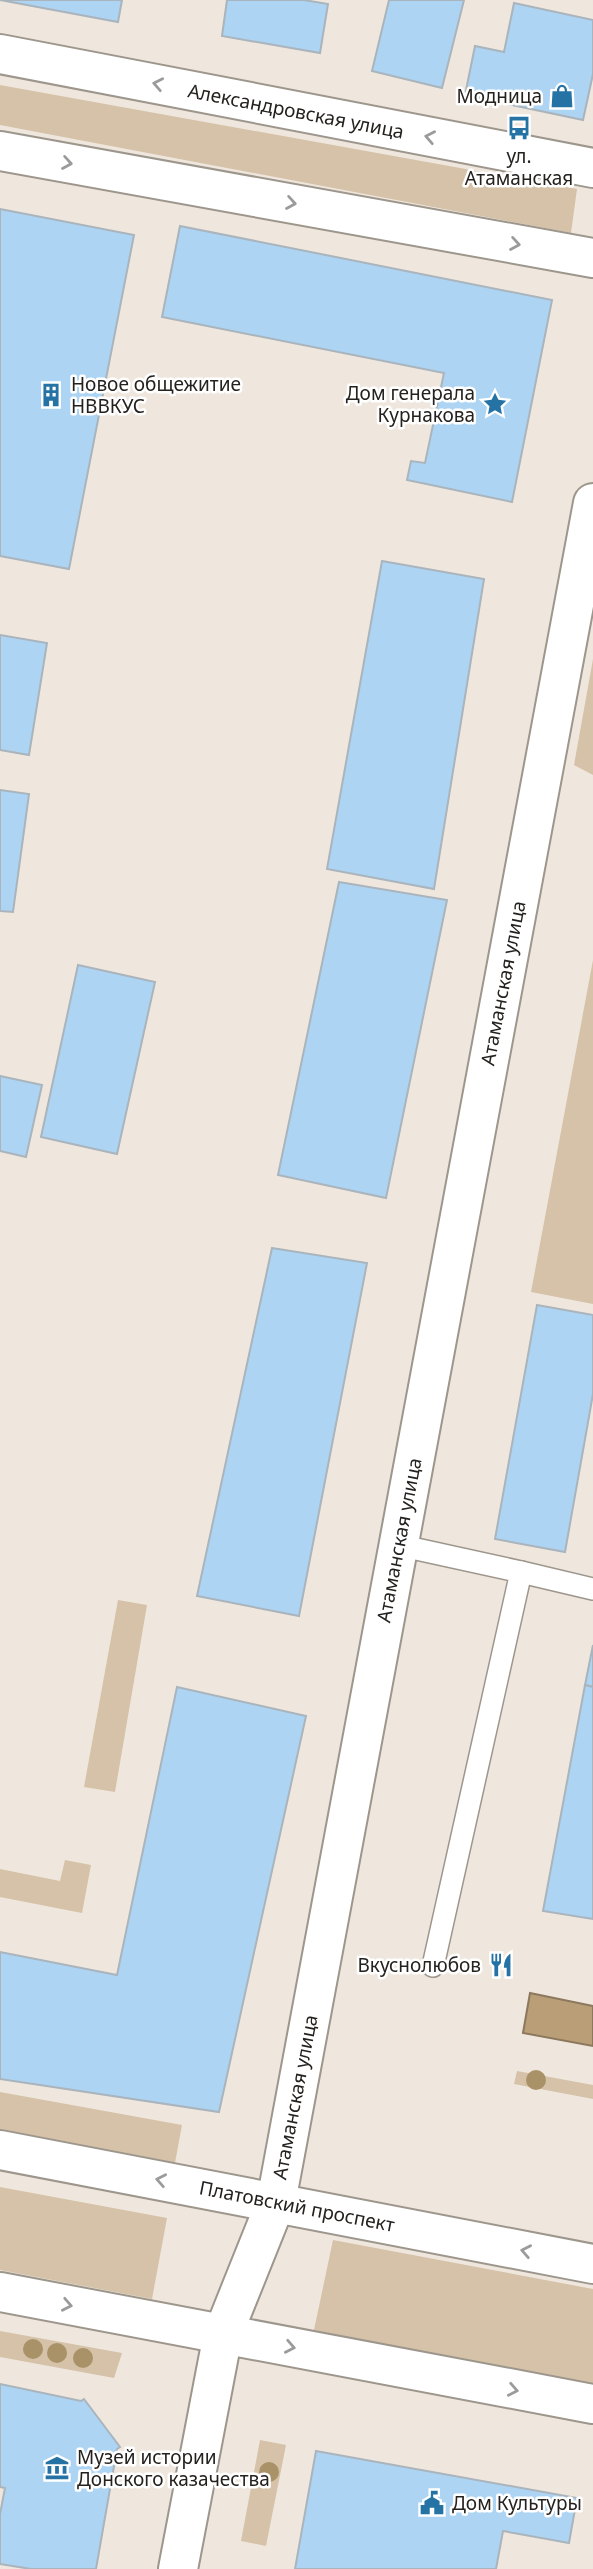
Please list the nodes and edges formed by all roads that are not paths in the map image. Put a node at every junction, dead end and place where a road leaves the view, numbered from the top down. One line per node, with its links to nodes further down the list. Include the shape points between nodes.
1 (0, 54): 3 (street, Александровская улица, one-way to 1)
2 (0, 150): 4 (street, one-way to 4)
3 (593, 168)
4 (593, 258)
5 (593, 503): 6 (street, Атаманская улица)
6 (398, 1545): 7 (lane); 11 (street, Атаманская улица)
7 (522, 1572): 8 (lane); 9 (lane)
8 (593, 1589)
9 (433, 1966)
10 (0, 2150): 11 (street, Платовский проспект, one-way to 10)
11 (276, 2202): 12 (street, Платовский проспект, one-way to 11); 14 (street, Атаманская улица)
12 (593, 2264)
13 (0, 2292): 14 (street, one-way to 14)
14 (223, 2334): 15 (street, one-way to 15); 16 (street, Атаманская улица)
15 (593, 2404)
16 (178, 2569)

